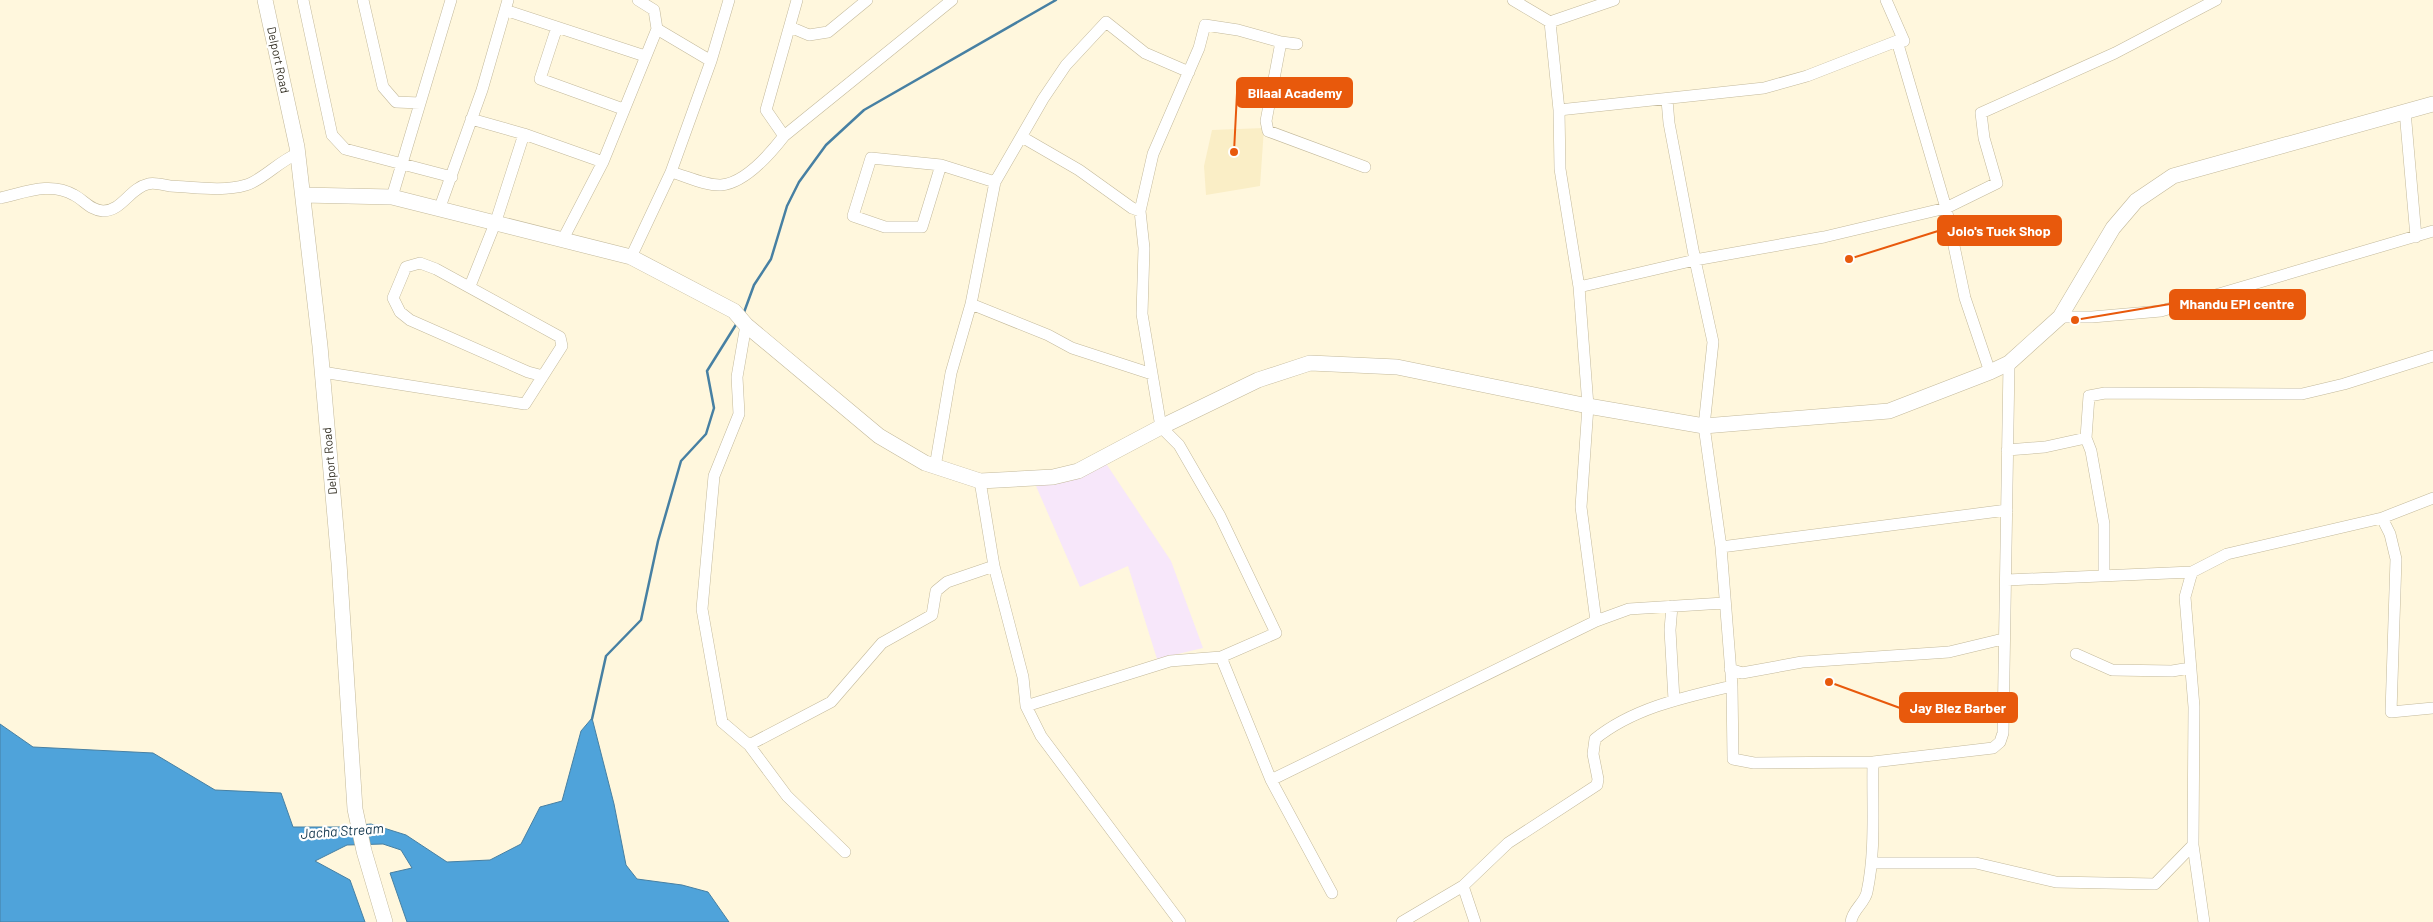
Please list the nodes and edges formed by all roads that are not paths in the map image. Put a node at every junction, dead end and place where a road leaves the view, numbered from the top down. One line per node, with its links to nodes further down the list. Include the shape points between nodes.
1 (265, 0): 36 (street, Delport Road)
2 (303, 0): 38 (street, via 332,135 345,149)
3 (363, 0): 27 (street, via 383,87 396,102)
4 (451, 0): 27 (street)
5 (638, 0): 14 (street)
6 (729, 0): 24 (street)
7 (797, 0): 18 (street)
8 (867, 0): 18 (street, via 828,32 809,35)
9 (1513, 0): 16 (street)
10 (1614, 0): 16 (street)
11 (1886, 0): 20 (street, via 1904,41)
12 (2216, 0): 48 (street, via 2115,53 1981,113 1996,183)
13 (946, 2): 34 (street)
14 (655, 3): 19 (street)
15 (506, 5): 17 (street); 32 (street)
16 (1550, 22): 30 (street)
17 (557, 27): 23 (street); 29 (street, via 540,79)
18 (790, 27): 34 (street, via 766,110)
19 (656, 29): 23 (street); 24 (street)
20 (1897, 41): 26 (street, via 1807,76 1764,88); 48 (street)
21 (1281, 42): 22 (street); 25 (street, via 1238,30 1205,26); 40 (street, via 1266,121 1268,131)
22 (1298, 44)
23 (646, 56): 29 (street)
24 (711, 61): 41 (street)
25 (1189, 72): 35 (street, via 1145,54 1106,22 1066,65); 49 (street, via 1153,154)
26 (1667, 100): 30 (street); 55 (street)
27 (420, 103): 38 (street)
28 (2433, 104): 31 (street)
29 (623, 109): 37 (street)
30 (1558, 110): 57 (street, via 1560,170)
31 (2405, 111): 52 (street); 59 (street, via 2173,176 2136,201 2113,228)
32 (471, 120): 33 (street); 42 (street)
33 (524, 134): 37 (street); 50 (street)
34 (784, 136): 41 (street, via 766,159 732,183 719,185)
35 (1022, 137): 43 (street); 49 (street)
36 (297, 154): 44 (street, Delport Road); 46 (street, via 247,185 219,189 148,184 116,207 103,211 89,206 73,194 52,189 36,188)
37 (603, 162): 53 (street)
38 (400, 164): 42 (street); 45 (street)
39 (941, 165): 39 (street, via 871,158 853,216 886,227 922,227); 43 (street)
40 (1365, 167)
41 (672, 172): 54 (street)
42 (452, 177): 47 (street)
43 (995, 182): 58 (street)
44 (303, 195): 45 (street); 63 (street, Delport Road)
45 (392, 197): 47 (street)
46 (0, 198)
47 (440, 207): 50 (street)
48 (1946, 208): 55 (street, via 1824,237); 64 (street, via 1965,298)
49 (1140, 211): 65 (street, via 1144,248 1142,314)
50 (496, 221): 53 (street); 56 (street)
51 (2433, 231): 52 (street)
52 (2416, 236): 59 (street, via 2161,311)
53 (563, 239): 54 (street)
54 (632, 257): 60 (street, via 734,311)
55 (1695, 260): 57 (street); 69 (street, via 1713,342)
56 (470, 286): 66 (street, via 489,300 560,337 562,346); 66 (street, via 420,263 406,267 394,298 400,312 410,320)
57 (1579, 287): 67 (street)
58 (971, 304): 65 (street, via 1072,348); 72 (street, via 951,373)
59 (2060, 317): 62 (street)
60 (746, 324): 72 (street, via 879,436); 94 (street, via 737,377 739,414 714,476 702,609 722,722)
61 (2433, 356): 70 (street, via 2302,394 2114,393 2089,396)
62 (2009, 362): 64 (street); 71 (street)
63 (322, 372): 66 (street, via 525,404); 102 (street, Delport Road, via 357,822)
64 (1990, 372): 69 (street, via 1889,411)
65 (1152, 374): 68 (street)
66 (543, 376)
67 (1588, 406): 68 (street, via 1397,367 1310,363 1258,380); 69 (street); 84 (street, via 1581,507)
68 (1162, 426): 73 (street, via 1078,471 1053,477); 87 (street, via 1180,445 1220,516 1276,633)
69 (1704, 426): 77 (street)
70 (2086, 438): 71 (street, via 2044,447); 80 (street, via 2104,524)
71 (2007, 450): 75 (street)
72 (935, 467): 73 (street)
73 (980, 480): 78 (street)
74 (2433, 498): 76 (street)
75 (2007, 510): 77 (street); 81 (street)
76 (2382, 518): 79 (street, via 2227,554); 93 (street, via 2396,558 2391,712)
77 (1721, 547): 82 (street)
78 (994, 566): 92 (street, via 1023,678); 94 (street, via 947,582 936,592 932,615 882,643 831,702)
79 (2192, 572): 80 (street); 88 (street, via 2185,597)
80 (2104, 575): 81 (street)
81 (2007, 580): 85 (street)
82 (1724, 603): 83 (street); 89 (street)
83 (1672, 606): 84 (street, via 1629,609); 91 (street, via 1670,630)
84 (1596, 621): 96 (street)
85 (2003, 639): 89 (street, via 1949,652 1802,662 1742,673); 95 (street, via 2003,733 2000,742 1993,748)
86 (2076, 654): 88 (street, via 2112,670 2172,671)
87 (1221, 657): 92 (street, via 1170,660); 96 (street)
88 (2190, 668): 97 (street, via 2194,707)
89 (1730, 669): 90 (street)
90 (1732, 686): 91 (street); 95 (street, via 1734,759 1754,762)
91 (1674, 700): 100 (street, via 1611,726 1595,739 1593,754 1597,785 1508,843)
92 (1026, 706): 103 (street, via 1042,736)
93 (2433, 708)
94 (749, 745): 98 (street, via 787,796)
95 (1873, 762): 99 (street)
96 (1271, 780): 101 (street)
97 (2193, 845): 99 (street, via 2154,884 2056,882 1976,863); 107 (street)
98 (845, 852)
99 (1872, 863): 106 (street, via 1866,895)
100 (1463, 886): 104 (street); 105 (street)
101 (1332, 894)
102 (385, 922)
103 (1180, 922)
104 (1402, 922)
105 (1475, 922)
106 (1851, 922)
107 (2204, 922)

